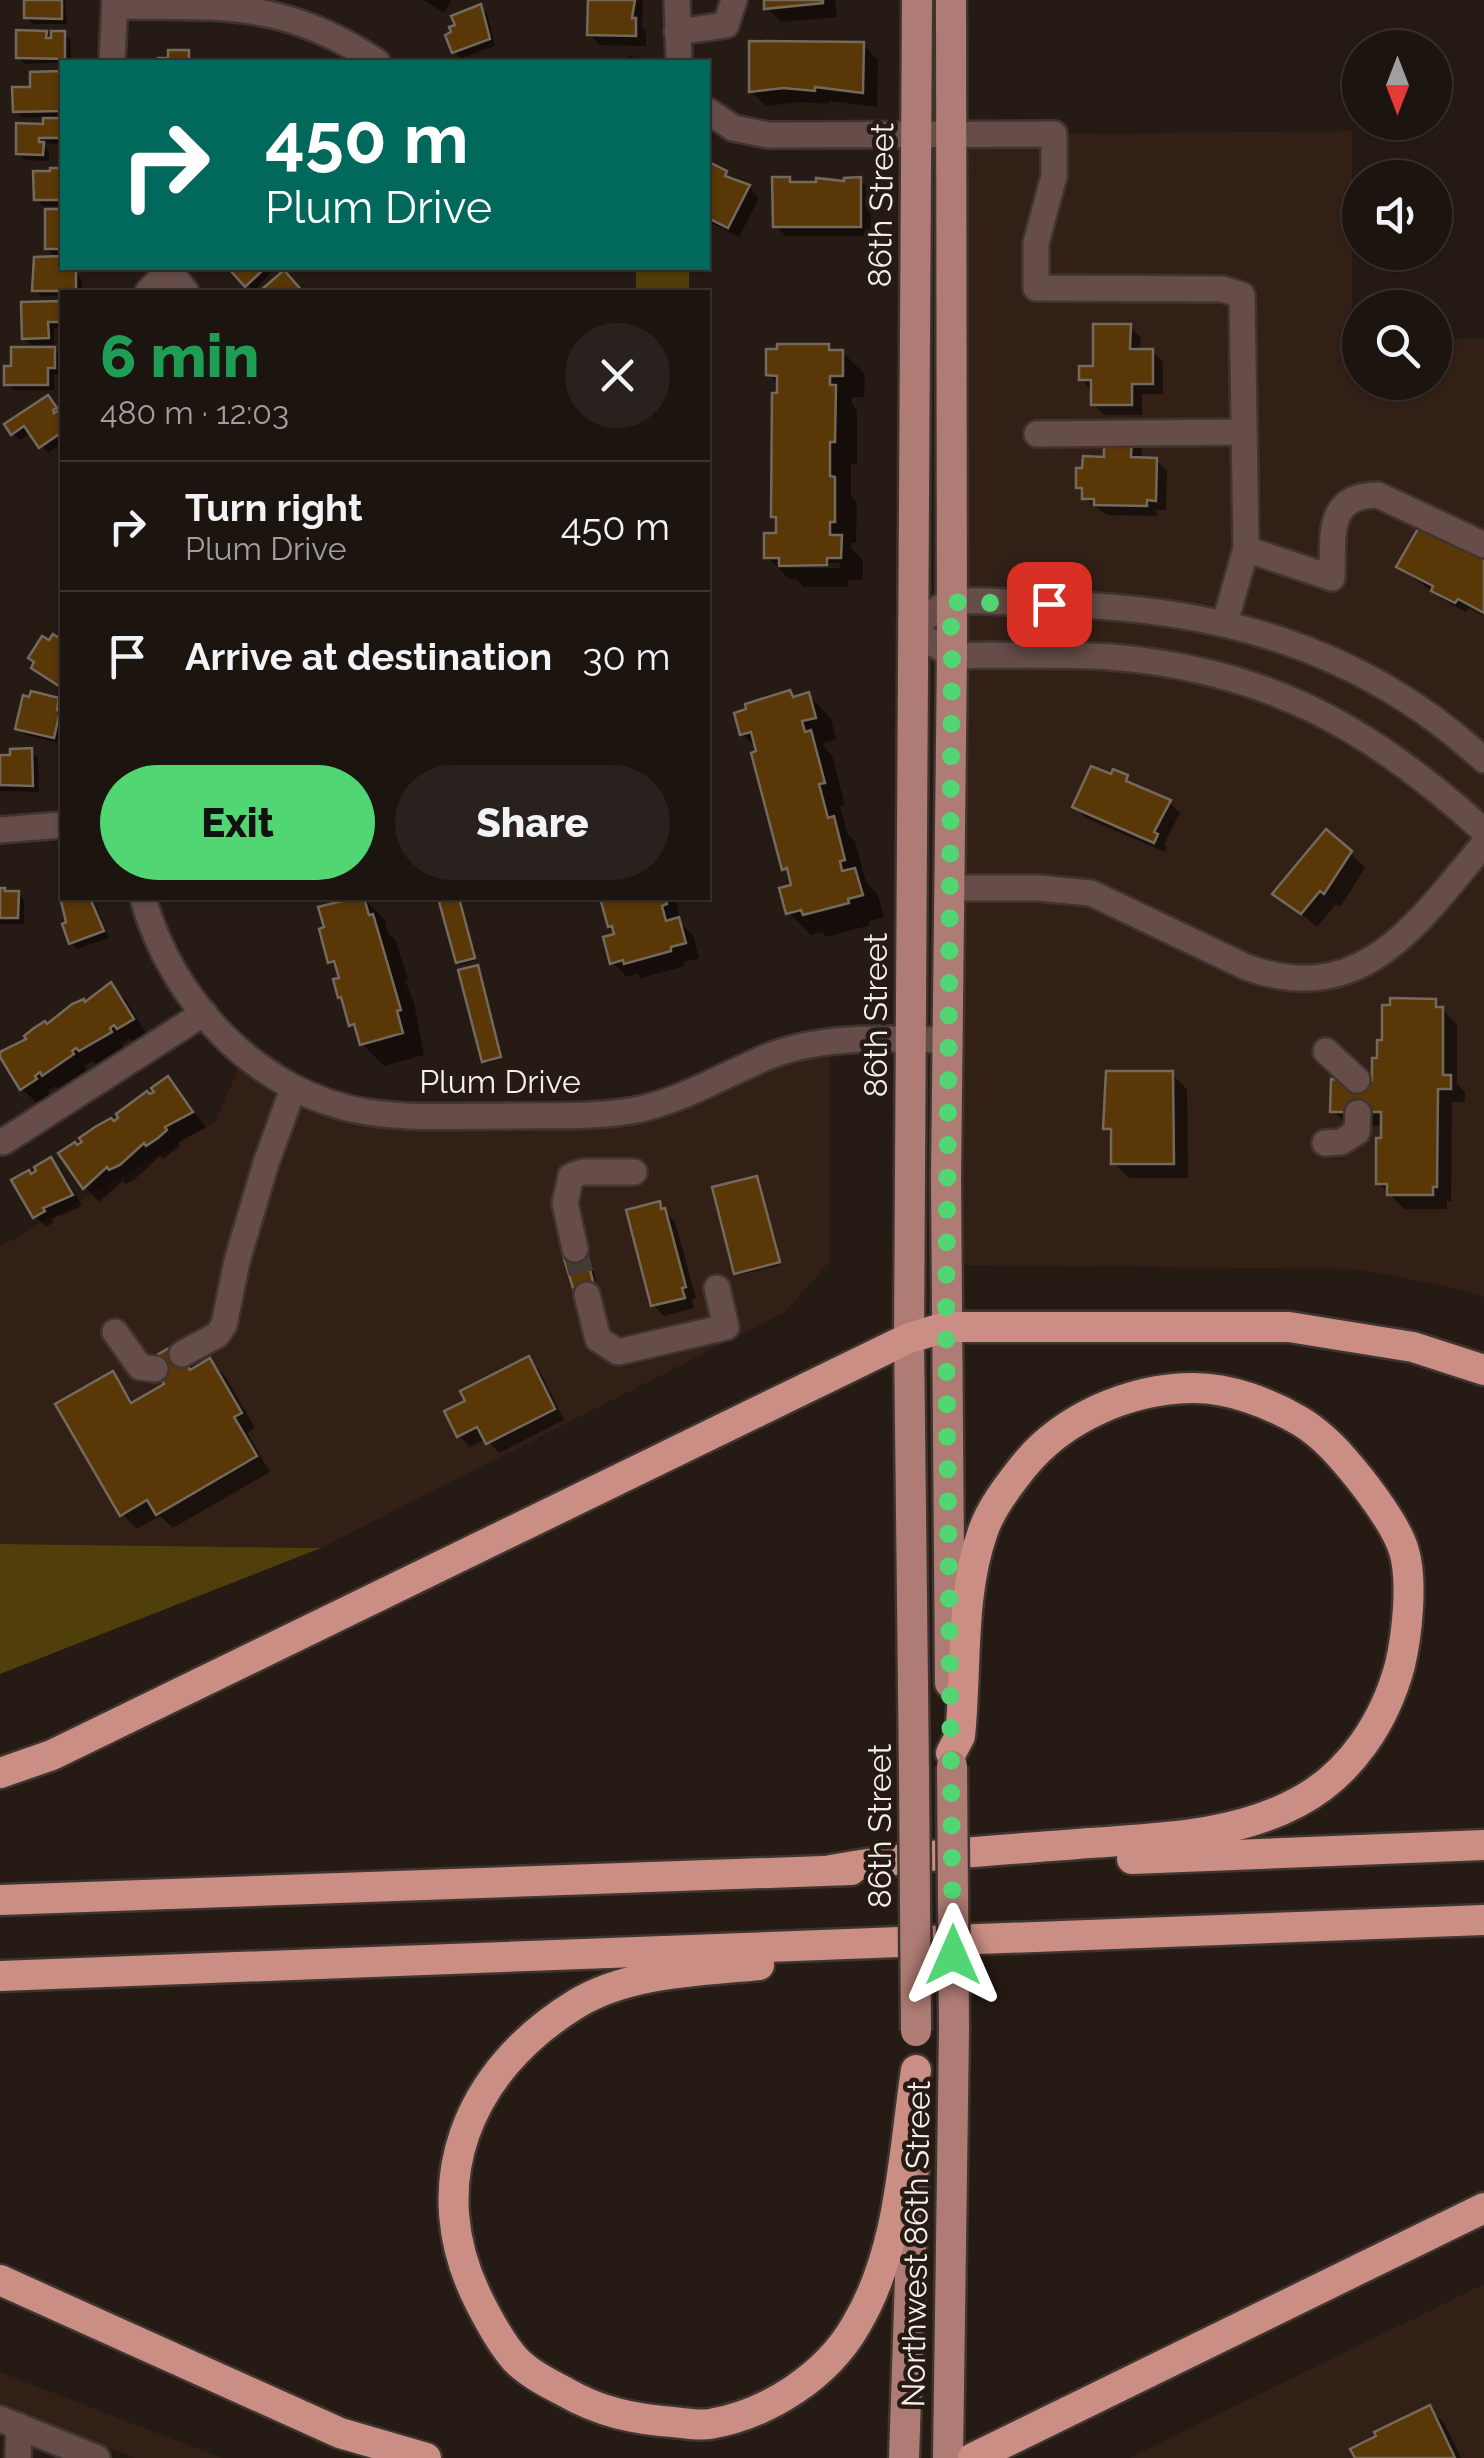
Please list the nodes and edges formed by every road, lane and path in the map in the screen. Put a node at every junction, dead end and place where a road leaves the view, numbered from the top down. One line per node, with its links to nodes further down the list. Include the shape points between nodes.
1 (677, 0): 6 (street)
2 (734, 0): 6 (street, via 726,25)
3 (917, 0): 10 (main road, 86th Street)
4 (951, 0): 11 (main road)
5 (115, 3): 7 (street); 8 (street, via 262,10 313,25)
6 (677, 46)
7 (112, 60)
8 (374, 60)
9 (710, 112): 10 (street, via 753,133)
10 (917, 135): 11 (street); 22 (main road, 86th Street)
11 (951, 135): 16 (street, via 1054,134 1054,176 1036,242 1036,288 1242,295); 20 (main road)
12 (167, 270): 14 (street)
13 (169, 270): 15 (street)
14 (150, 290)
15 (184, 290)
16 (1244, 432): 17 (street); 19 (street)
17 (1037, 434)
18 (1484, 545): 19 (street, via 1378,494 1359,494 1335,516 1332,578)
19 (1246, 550): 21 (street)
20 (950, 602): 21 (street, via 1110,605); 22 (street); 23 (main road)
21 (1225, 622): 24 (street, via 1372,680)
22 (912, 628): 23 (street); 32 (main road, 86th Street)
23 (952, 654): 27 (street, via 1159,662 1263,688 1392,753); 29 (main road)
24 (1484, 760)
25 (60, 825): 26 (street)
26 (0, 830)
27 (1484, 831)
28 (1484, 844): 29 (street, via 1373,961 1306,978 1246,967 1090,893)
29 (949, 888): 33 (main road)
30 (144, 900): 31 (street, Plum Drive, via 156,936)
31 (204, 1013): 36 (street, Plum Drive, via 265,1071); 38 (street)
32 (911, 1040): 33 (street, Plum Drive); 36 (street, Plum Drive, via 863,1039 769,1056 670,1102 600,1114 389,1115); 46 (main road, 86th Street)
33 (948, 1040): 44 (main road)
34 (1326, 1051): 35 (street)
35 (1357, 1080)
36 (293, 1088): 47 (street, via 224,1325)
37 (1358, 1112): 39 (street, via 1350,1139)
38 (3, 1142)
39 (1326, 1143)
40 (634, 1172): 41 (street, via 571,1176 567,1222)
41 (575, 1249)
42 (717, 1288): 43 (street, via 726,1327 618,1352 598,1338)
43 (587, 1296)
44 (946, 1327): 46 (highway); 49 (highway, via 1289,1326 1413,1346); 50 (main road)
45 (115, 1332): 48 (street, via 140,1366)
46 (909, 1338): 51 (highway, via 52,1755); 58 (main road, 86th Street, bridge)
47 (182, 1354)
48 (155, 1369)
49 (1484, 1370)
50 (952, 1760): 53 (highway, via 960,1736 970,1577 984,1528 1037,1450 1084,1416 1192,1388 1250,1398 1302,1422 1338,1451 1404,1551 1409,1629 1394,1688 1380,1720 1334,1778 1302,1800 1267,1818 1192,1834); 67 (main road, Northwest 86th Street, bridge)
51 (0, 1773)
52 (1484, 1845): 53 (highway)
53 (831, 1870): 54 (highway)
54 (0, 1900)
55 (1484, 1920): 56 (highway)
56 (960, 1940): 57 (highway); 59 (highway, via 623,1984 578,2003 512,2053 470,2117 455,2176 456,2241 493,2329 541,2380 638,2420 707,2425 805,2383 856,2328 887,2260)
57 (0, 1976)
58 (916, 2031): 59 (main road, Northwest 86th Street)
59 (916, 2070): 66 (main road, Northwest 86th Street)
60 (1484, 2208): 68 (highway)
61 (0, 2280): 65 (highway, via 289,2412)
62 (9, 2423): 63 (street); 64 (street)
63 (18, 2458)
64 (97, 2458)
65 (426, 2458)
66 (904, 2458)
67 (948, 2458)
68 (974, 2458)

